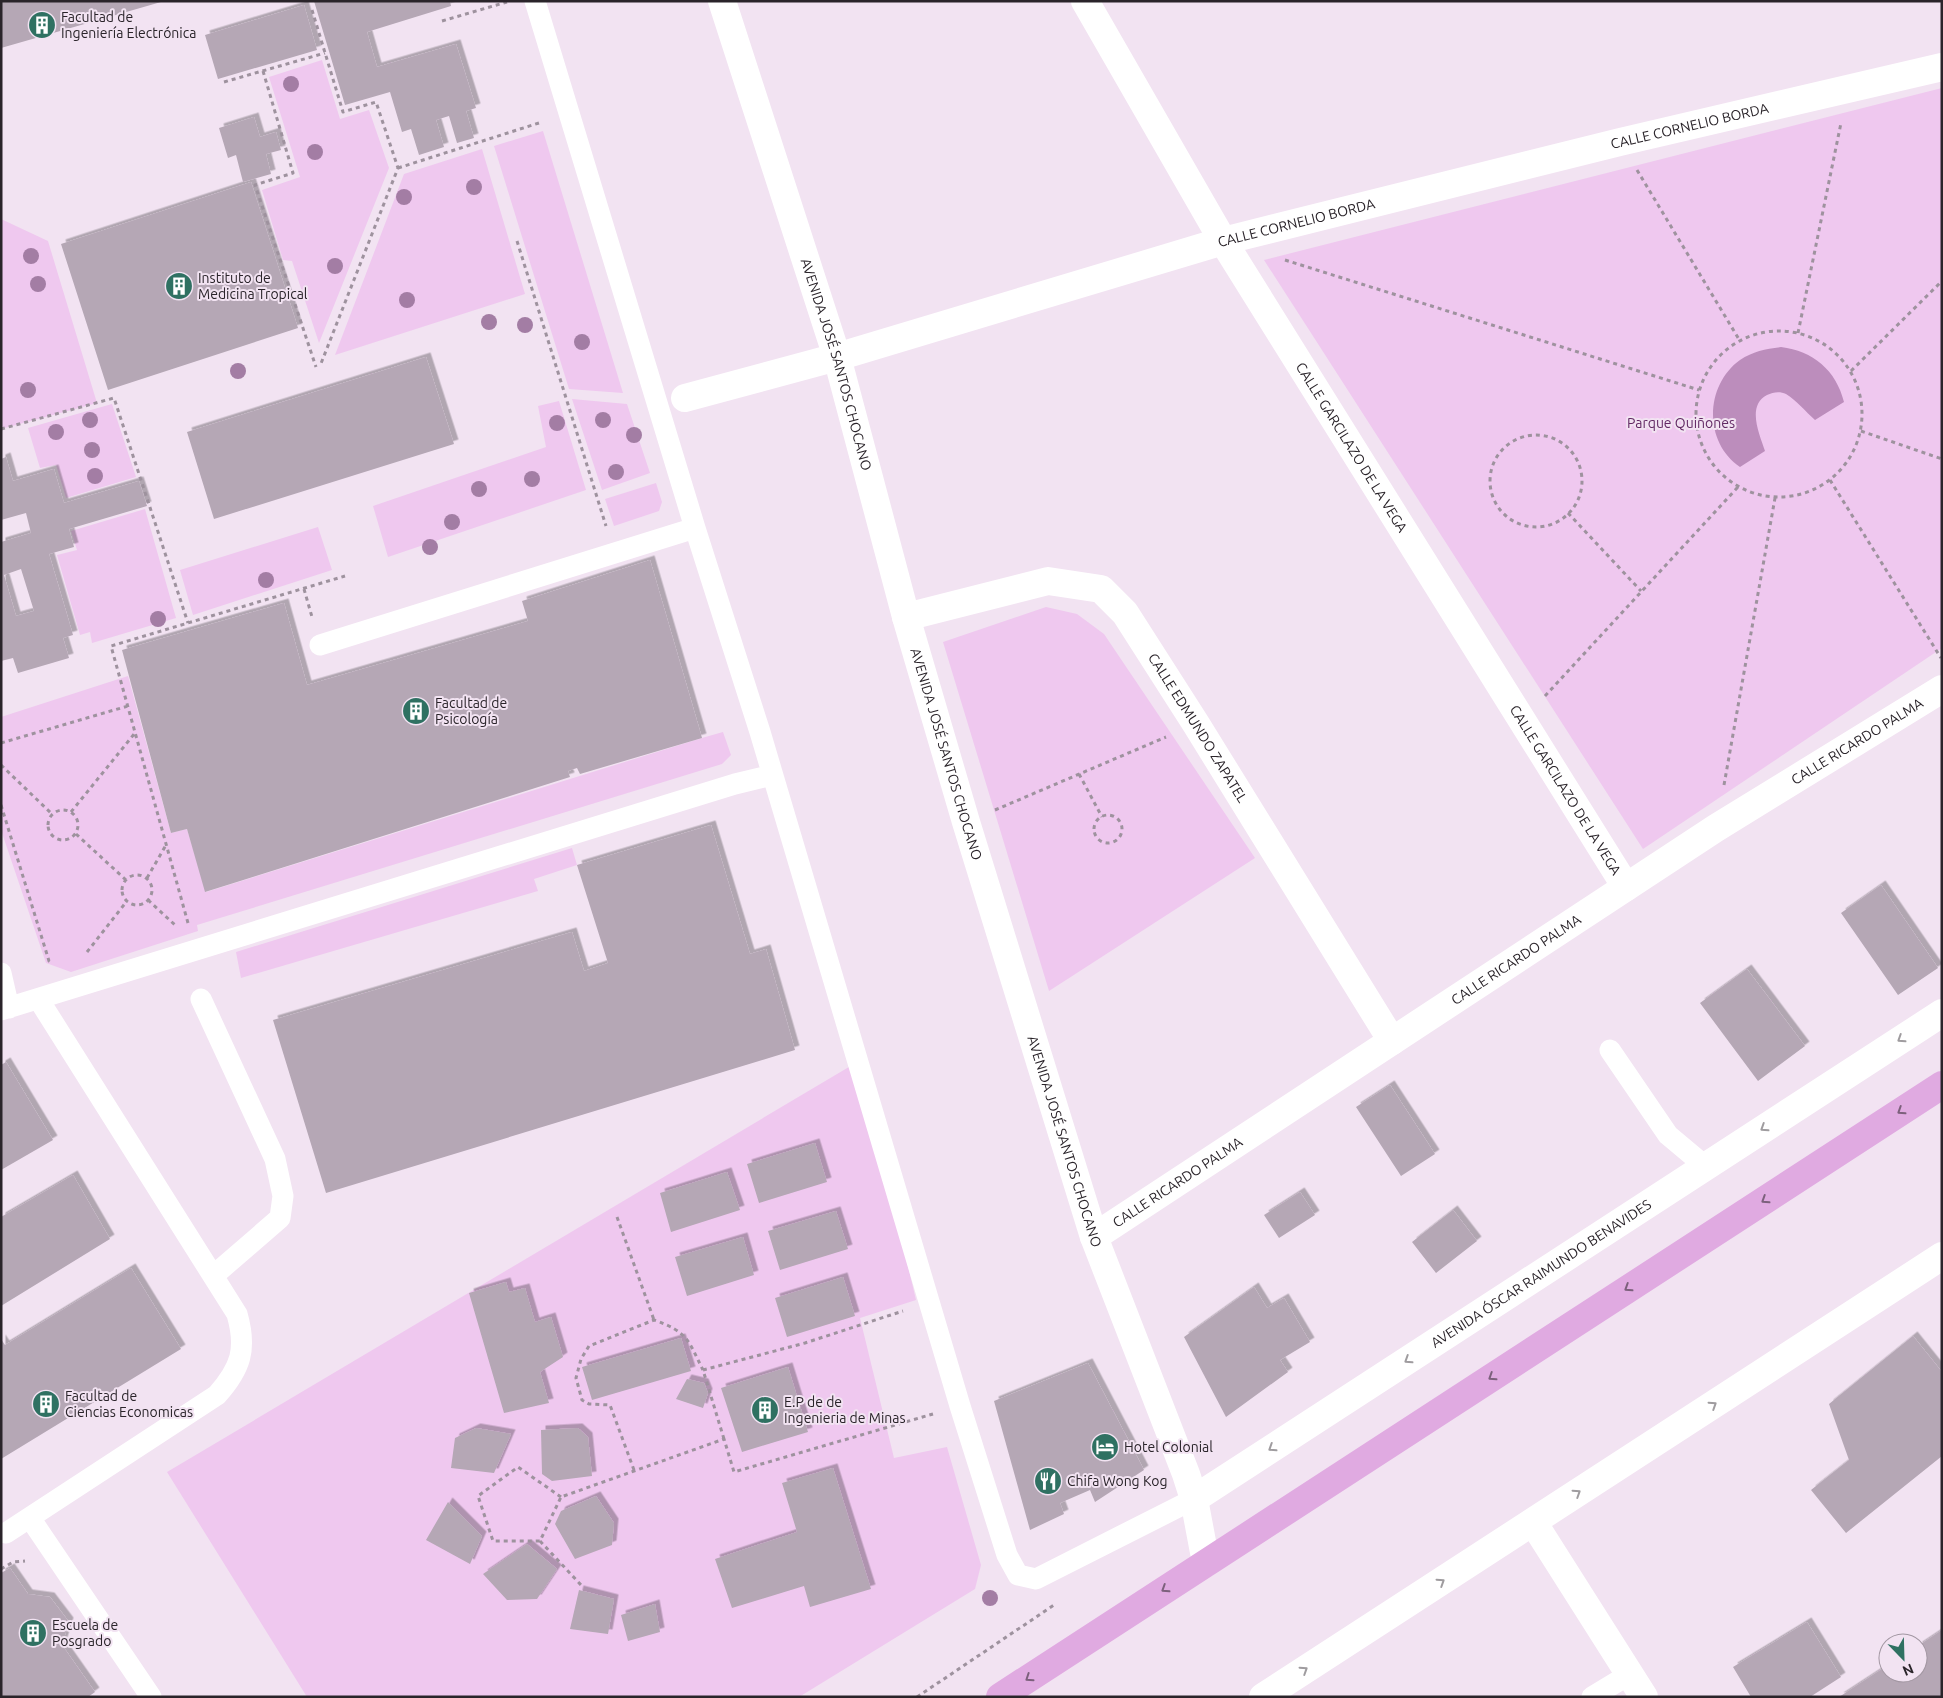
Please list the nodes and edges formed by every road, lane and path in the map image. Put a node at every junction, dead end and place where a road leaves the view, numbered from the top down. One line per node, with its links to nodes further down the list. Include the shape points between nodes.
1 (510, 1): 6 (path)
2 (535, 1): 25 (lane)
3 (722, 1): 21 (street, AVENIDA JOSÉ SANTOS CHOCANO)
4 (1085, 1): 15 (street, CALLE GARCILAZO DE LA VEGA)
5 (312, 10): 7 (path)
6 (442, 21)
7 (325, 53): 9 (path); 14 (path, via 343,112 376,102)
8 (1942, 67): 11 (street, CALLE CORNELIO BORDA)
9 (263, 71): 10 (path); 14 (path, via 293,173 255,185 318,366)
10 (224, 82)
11 (1847, 89): 13 (street, CALLE CORNELIO BORDA); 19 (path)
12 (548, 120): 14 (path)
13 (1620, 142): 15 (street, CALLE CORNELIO BORDA); 20 (path)
14 (398, 168)
15 (1223, 241): 21 (street, CALLE CORNELIO BORDA); 43 (street, CALLE GARCILAZO DE LA VEGA)
16 (517, 242): 34 (path)
17 (1280, 258): 23 (path)
18 (1942, 281): 22 (path)
19 (1798, 333): 20 (path, via 1759,333); 22 (path, via 1837,354)
20 (1740, 341): 23 (path, via 1722,353 1708,370)
21 (837, 357): 24 (street, CALLE CORNELIO BORDA); 37 (street, AVENIDA JOSÉ SANTOS CHOCANO)
22 (1851, 372): 27 (path, via 1859,390)
23 (1699, 390): 30 (path, via 1695,408 1701,445 1722,476)
24 (685, 398): 25 (lane, CALLE CORNELIO BORDA)
25 (658, 406): 33 (lane)
26 (1, 429): 38 (path, via 114,398)
27 (1861, 431): 28 (path); 29 (path, via 1844,466)
28 (1942, 459)
29 (1830, 480): 31 (path, via 1804,494); 40 (path)
30 (1738, 487): 31 (path); 36 (path)
31 (1775, 498): 55 (path)
32 (1568, 513): 32 (path, via 1548,526 1533,527 1518,524 1505,516 1496,504 1490,475 1504,448 1524,437 1546,436 1572,452 1582,480 1580,495); 36 (path)
33 (695, 528): 34 (lane); 49 (lane)
34 (615, 553): 39 (lane)
35 (345, 576): 38 (path)
36 (1641, 591): 43 (path)
37 (906, 617): 44 (street, CALLE EDMUNDO ZAPATEL, via 1048,581 1101,589 1125,613); 54 (street, AVENIDA JOSÉ SANTOS CHOCANO)
38 (188, 623): 42 (path, via 111,646)
39 (320, 645)
40 (1942, 658)
41 (1938, 698): 55 (street, CALLE RICARDO PALMA)
42 (128, 706): 45 (path); 46 (path)
43 (1524, 719): 60 (street, CALLE GARCILAZO DE LA VEGA)
44 (1196, 724): 48 (path); 70 (street, CALLE EDMUNDO ZAPATEL)
45 (135, 733): 51 (path); 57 (path)
46 (1, 743)
47 (1, 765): 52 (path)
48 (1079, 774): 53 (path); 54 (path)
49 (772, 775): 67 (lane); 78 (lane)
50 (1, 805): 64 (path)
51 (71, 812): 52 (path, via 65,810); 56 (path, via 77,818 79,827)
52 (52, 814): 56 (path, via 48,822 54,837 69,839)
53 (1102, 817): 53 (path, via 1116,818 1121,825 1121,834 1115,841 1107,843 1096,836 1096,824)
54 (966, 822): 75 (street, AVENIDA JOSÉ SANTOS CHOCANO)
55 (1716, 828): 60 (street, CALLE RICARDO PALMA)
56 (76, 834): 59 (path)
57 (166, 845): 58 (path); 62 (path)
58 (146, 878): 59 (path, via 140,876); 61 (path, via 152,893)
59 (126, 880): 61 (path, via 122,887 127,901 134,905)
60 (1626, 887): 70 (street, CALLE RICARDO PALMA)
61 (148, 900): 63 (path)
62 (189, 924)
63 (179, 929)
64 (49, 961)
65 (1, 973): 68 (lane)
66 (201, 999): 77 (lane, via 275,1159 283,1196 280,1218)
67 (39, 1000): 68 (lane); 77 (lane)
68 (5, 1009)
69 (1942, 1013): 73 (street, AVENIDA ÓSCAR RAIMUNDO BENAVIDES, one-way to 73)
70 (1392, 1041): 75 (street, CALLE RICARDO PALMA)
71 (1610, 1050): 73 (lane, via 1668,1135)
72 (1942, 1085): 90 (main road, one-way to 90)
73 (1705, 1166): 85 (street, AVENIDA ÓSCAR RAIMUNDO BENAVIDES, one-way to 85)
74 (617, 1217): 79 (path)
75 (1094, 1237): 85 (street, AVENIDA JOSÉ SANTOS CHOCANO)
76 (1942, 1256): 87 (street, one-way to 76)
77 (214, 1276): 86 (lane, via 237,1314 242,1330 241,1357 232,1377 217,1395)
78 (930, 1302): 80 (path, via 805,1343); 81 (lane)
79 (654, 1320): 80 (path, via 674,1327 686,1336); 83 (path, via 590,1346 581,1359 576,1378 582,1400 588,1404 610,1405)
80 (703, 1370): 82 (path)
81 (960, 1406): 82 (path, via 734,1472); 85 (lane, via 1007,1555 1018,1575 1036,1579)
82 (724, 1439): 83 (path)
83 (634, 1470): 84 (path)
84 (560, 1497): 89 (path); 89 (path, via 518,1467 478,1496 493,1541)
85 (1194, 1499): 90 (street)
86 (30, 1518): 88 (lane); 93 (lane)
87 (1533, 1522): 92 (street); 95 (street, one-way to 87)
88 (3, 1532)
89 (540, 1541): 91 (path)
90 (1206, 1562): 94 (main road, one-way to 94)
91 (581, 1585)
92 (1630, 1674): 96 (lane); 97 (street)
93 (151, 1697)
94 (1000, 1697)
95 (1263, 1697)
96 (1592, 1697)
97 (1644, 1697)

